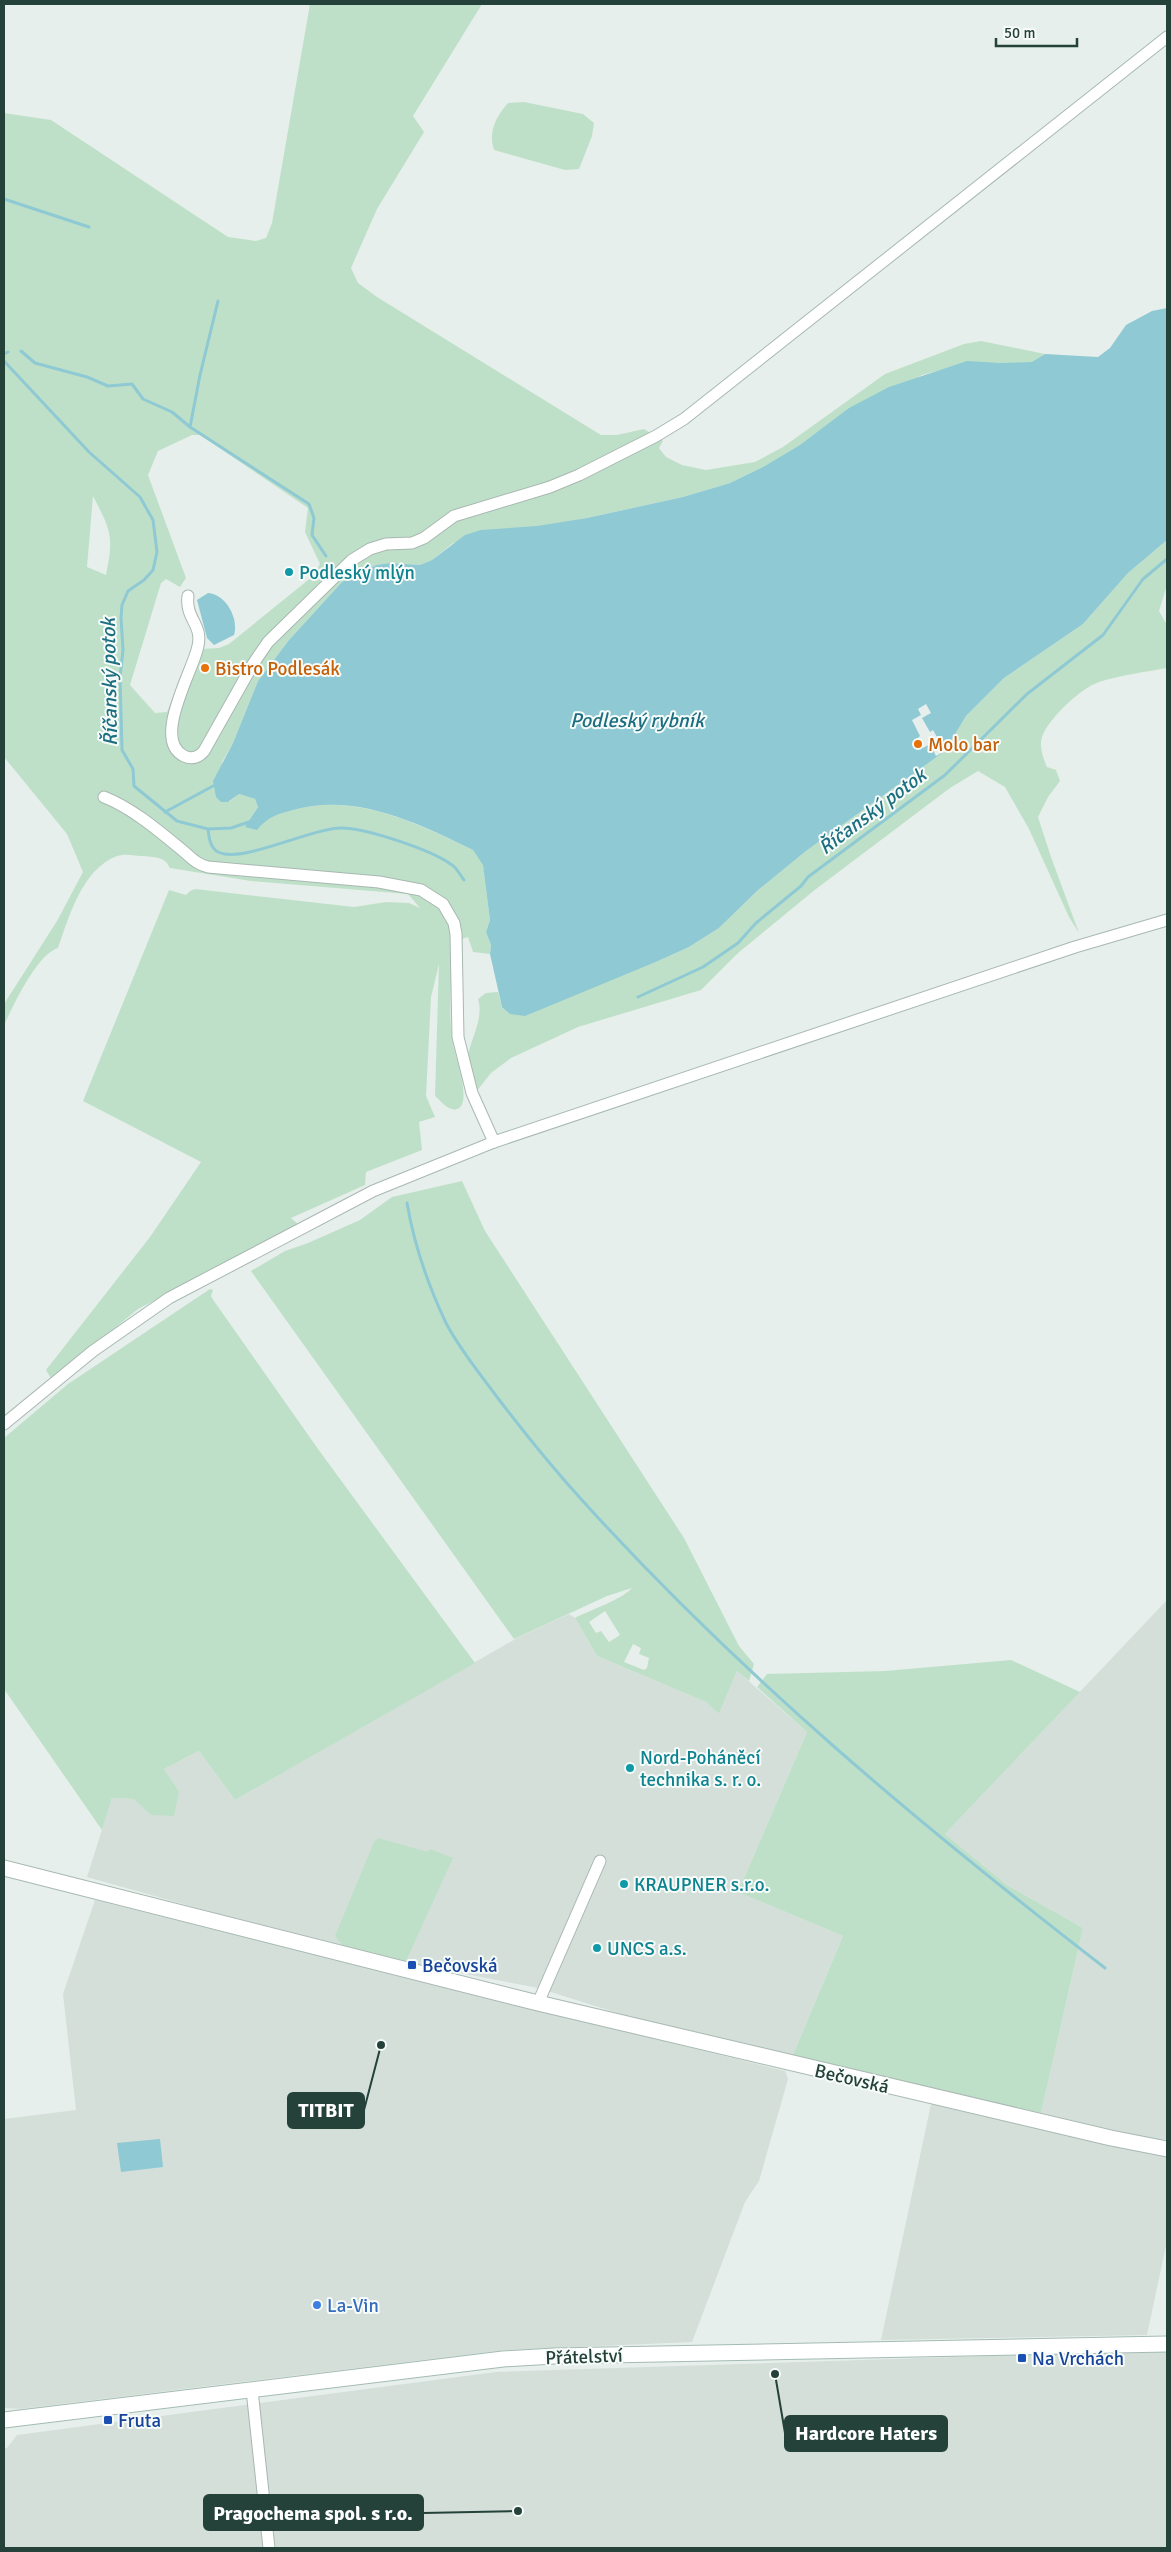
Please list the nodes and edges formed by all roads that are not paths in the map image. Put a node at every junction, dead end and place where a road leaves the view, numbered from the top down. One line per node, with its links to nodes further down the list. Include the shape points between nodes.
1 (1167, 37): 2 (street, via 684,419 579,475 454,516 424,538 412,543 386,544 352,560 268,642 200,756 190,758 174,746 172,733 174,714 200,636 186,609)
2 (188, 596)
3 (104, 797): 5 (street, via 117,802 196,864 208,868 379,882 421,890 443,904 454,923 456,934 458,1037 472,1092)
4 (1167, 920): 5 (street, via 1076,947)
5 (494, 1142): 6 (street, via 373,1191 169,1298 93,1351)
6 (4, 1424)
7 (600, 1861): 9 (street)
8 (4, 1868): 9 (street, Bečovská)
9 (538, 2003): 10 (street, Bečovská)
10 (1167, 2149)
11 (1167, 2344): 12 (street, Přátelství, via 554,2356 503,2359)
12 (252, 2390): 13 (street, Přátelství); 14 (street)
13 (4, 2420)
14 (269, 2548)

